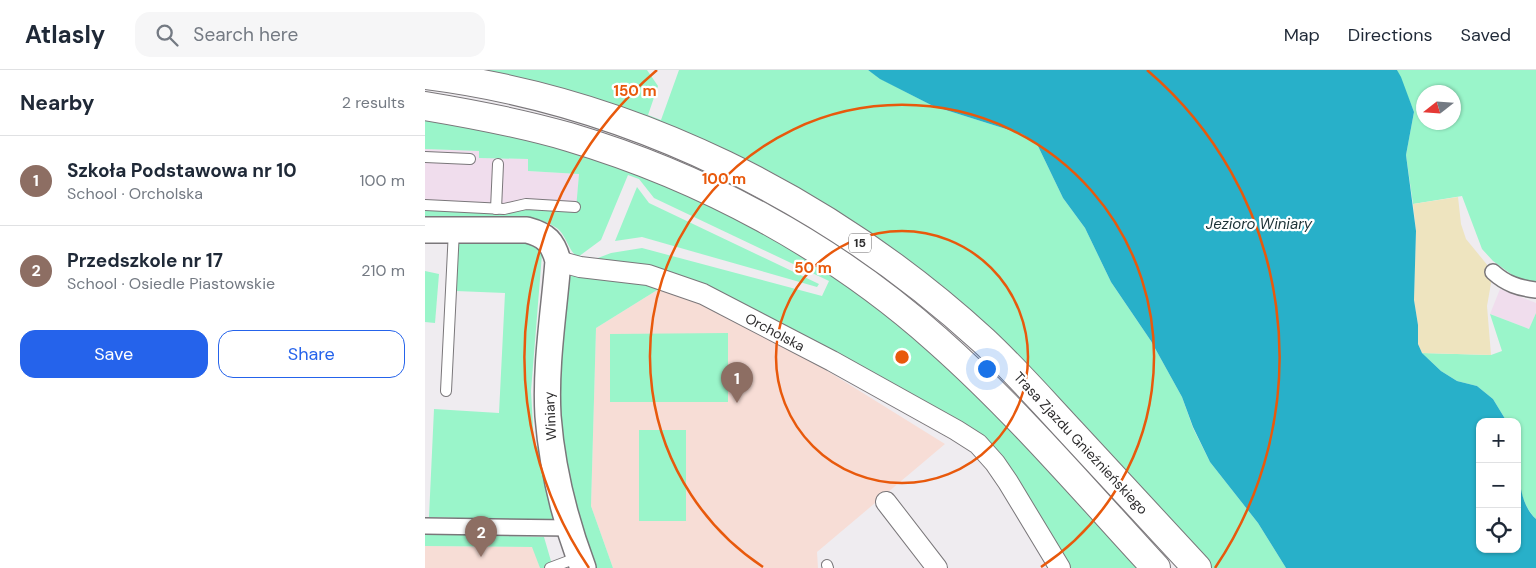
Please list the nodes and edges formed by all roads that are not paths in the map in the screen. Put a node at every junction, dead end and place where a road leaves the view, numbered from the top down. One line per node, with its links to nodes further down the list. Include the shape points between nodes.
1 (425, 75): 23 (main road, Trasa Zjazdu Gnieźnieńskiego / 15, via 529,95 646,132 737,170 850,236 899,270 985,342)
2 (425, 106): 22 (main road, 15, via 525,125 609,150 723,198 807,244 907,314 951,352)
3 (425, 157): 4 (lane)
4 (470, 159)
5 (498, 164): 8 (lane)
6 (425, 205): 8 (lane)
7 (575, 207): 8 (lane, via 526,204)
8 (497, 209)
9 (425, 230): 10 (street)
10 (454, 230): 11 (street, via 537,232 555,248); 14 (lane)
11 (558, 261): 17 (street, Winiary, via 548,415 552,453); 21 (street, Orcholska, via 580,267 648,275 703,294 956,430 978,444 995,463)
12 (1493, 272): 13 (street, via 1519,288)
13 (1536, 290)
14 (446, 391)
15 (886, 502): 20 (street)
16 (425, 526): 17 (street)
17 (571, 528): 18 (street, Winiary)
18 (581, 562): 19 (lane)
19 (550, 568)
20 (937, 568)
21 (1060, 568)
22 (1156, 568)
23 (1197, 568)

